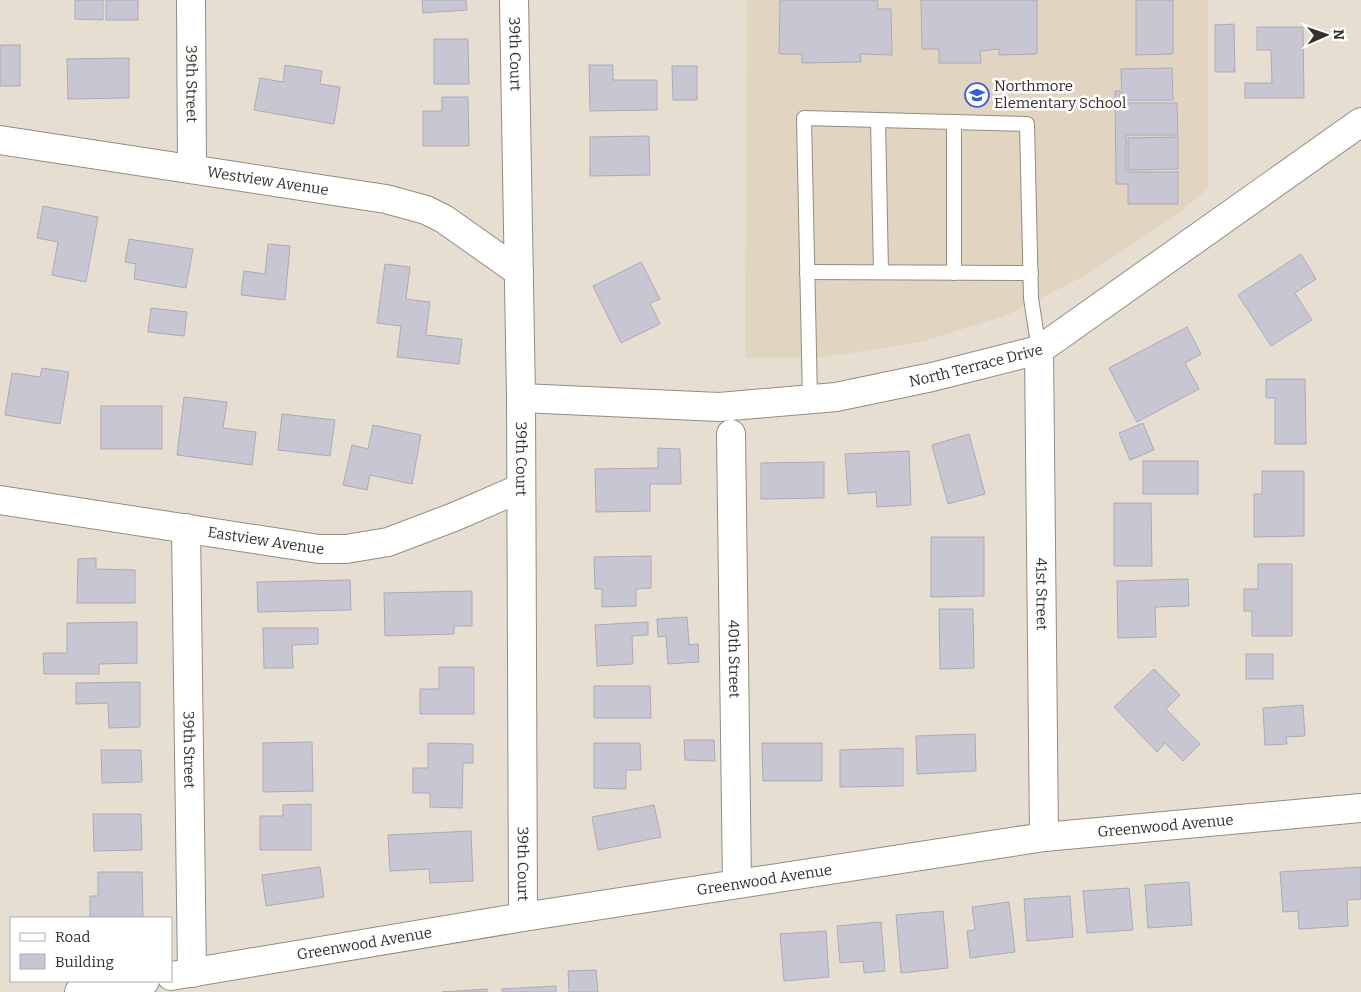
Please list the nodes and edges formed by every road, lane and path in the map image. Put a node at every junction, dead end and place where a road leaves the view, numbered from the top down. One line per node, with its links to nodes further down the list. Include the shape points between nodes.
1 (191, 0): 7 (street, 39th Street)
2 (514, 0): 8 (street, 39th Court)
3 (878, 120): 4 (lane); 9 (lane, via 804,118); 10 (lane)
4 (954, 122): 11 (lane); 12 (lane, via 1027,124)
5 (1361, 122): 13 (street, North Terrace Drive)
6 (0, 140): 7 (street, Westview Avenue)
7 (192, 168): 8 (street, Westview Avenue, via 364,195 426,210 462,230)
8 (519, 272): 14 (street, 39th Court)
9 (807, 272): 10 (lane); 15 (lane)
10 (882, 272): 11 (lane)
11 (954, 273): 12 (lane)
12 (1031, 273): 13 (lane)
13 (1038, 350): 15 (street, North Terrace Drive, via 932,378); 21 (street, 41st Street)
14 (521, 398): 15 (street, North Terrace Drive, via 719,407); 17 (street, 39th Court)
15 (810, 399)
16 (731, 434): 22 (street, 40th Street)
17 (521, 488): 19 (street, Eastview Avenue, via 454,518 367,547 319,549); 23 (street, 39th Court)
18 (0, 500): 19 (street, Eastview Avenue)
19 (186, 528): 24 (street, 39th Street)
20 (1361, 808): 21 (street, Greenwood Avenue)
21 (1044, 837): 22 (street, Greenwood Avenue)
22 (737, 884): 23 (street, Greenwood Avenue)
23 (523, 917): 24 (street, Greenwood Avenue)
24 (182, 975)
25 (139, 982): 26 (street)
26 (79, 992)

